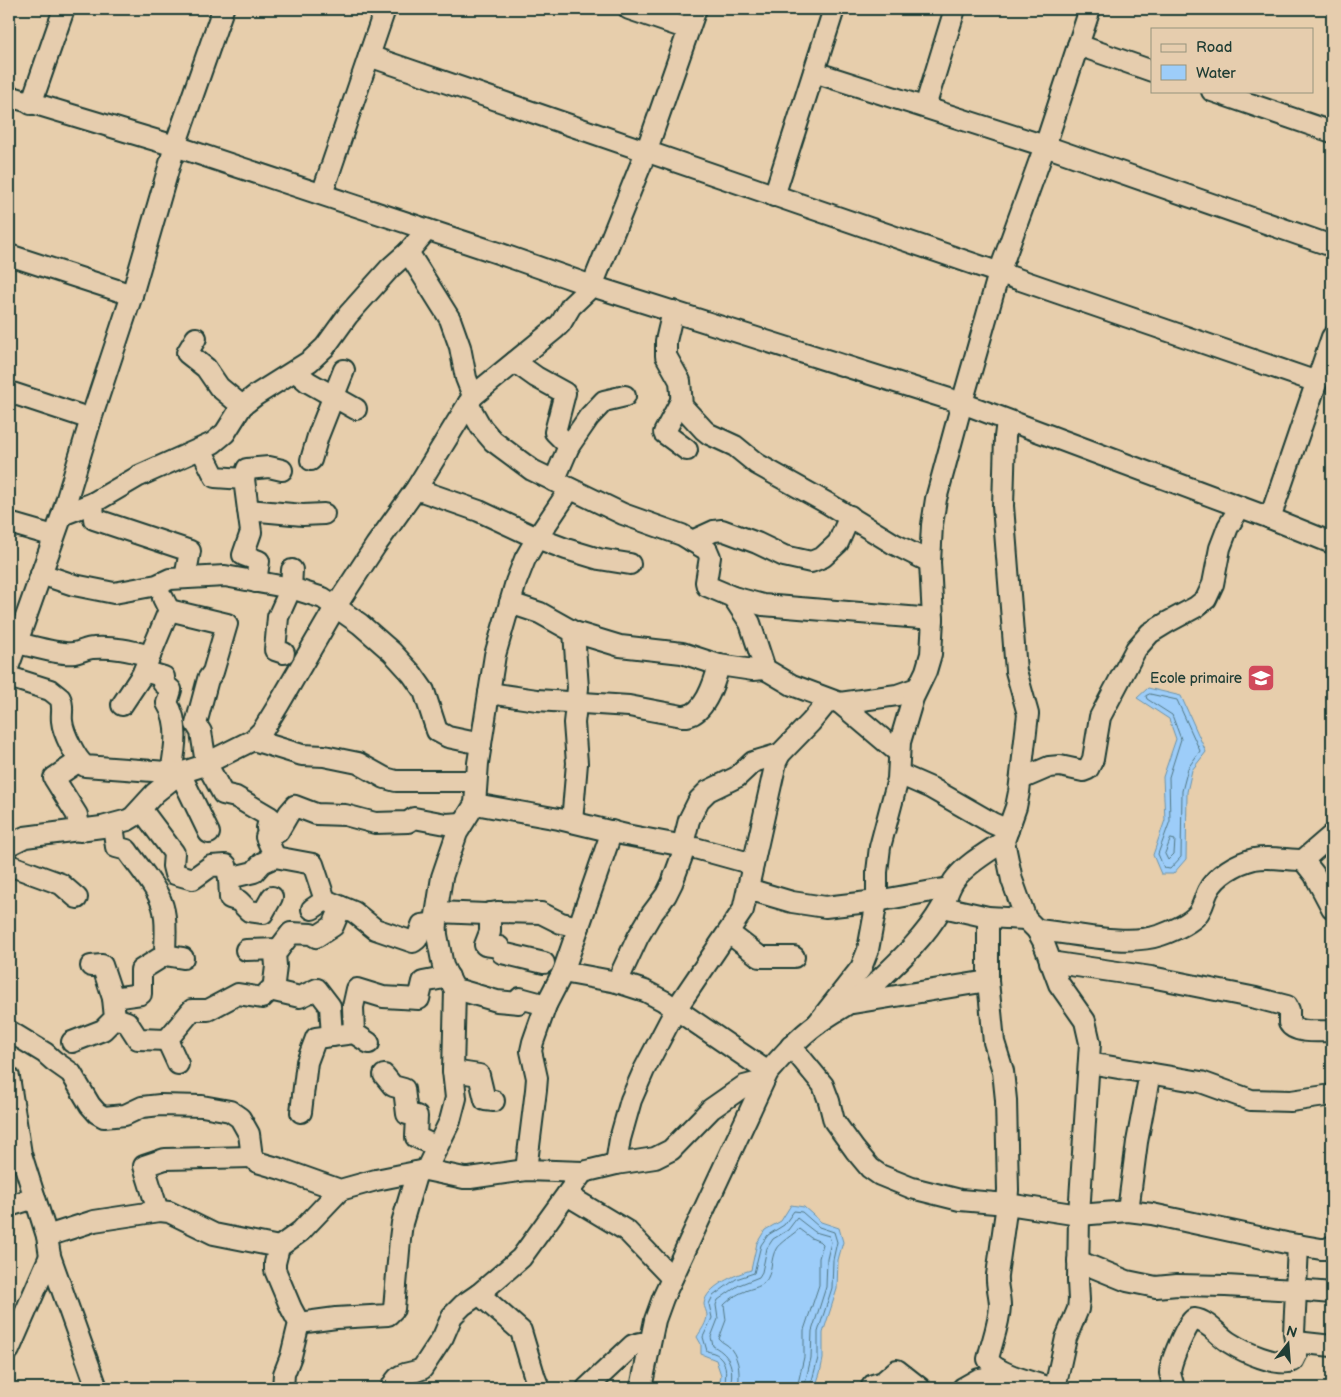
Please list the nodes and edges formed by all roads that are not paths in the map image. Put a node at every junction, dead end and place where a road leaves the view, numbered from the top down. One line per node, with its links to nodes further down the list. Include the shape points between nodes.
1 (64, 9): 16 (street)
2 (223, 9): 19 (street)
3 (385, 9): 11 (street)
4 (629, 9): 9 (street)
5 (696, 9): 9 (street)
6 (834, 9): 13 (street)
7 (955, 9): 17 (street)
8 (1090, 9): 10 (street)
9 (688, 29): 21 (street)
10 (1078, 45): 12 (street); 20 (street)
11 (369, 56): 21 (street); 22 (street)
12 (1151, 71)
13 (814, 72): 17 (street); 23 (street)
14 (1215, 92): 18 (street)
15 (9, 96): 16 (street)
16 (31, 104): 19 (street)
17 (925, 107): 20 (street)
18 (1332, 132)
19 (176, 146): 22 (street); 30 (street)
20 (1045, 146): 25 (street); 28 (street)
21 (646, 152): 23 (street); 29 (street)
22 (322, 194): 24 (street)
23 (774, 196): 28 (street)
24 (428, 230): 26 (street); 29 (street)
25 (1332, 246)
26 (408, 252): 36 (street, via 348,315 325,347); 41 (street, via 450,319 460,346)
27 (9, 254): 30 (street)
28 (1000, 273): 37 (street); 43 (street)
29 (592, 286): 31 (street); 34 (street, via 571,306 555,329)
30 (132, 295): 46 (street)
31 (673, 311): 42 (street, via 666,356 680,381); 43 (street)
32 (1332, 337): 37 (street)
33 (196, 338): 44 (street, via 187,352 206,368 219,387)
34 (515, 362): 41 (street); 48 (street, via 565,393 555,432)
35 (344, 370): 39 (street)
36 (296, 371): 39 (street, via 308,382); 44 (street)
37 (1317, 382): 62 (street)
38 (9, 392): 46 (street)
39 (335, 396): 45 (street); 51 (street)
40 (625, 396): 48 (street, via 604,400)
41 (471, 400): 54 (street, via 481,427 493,440 532,470); 55 (street)
42 (681, 401): 50 (street, via 664,433); 61 (street, via 709,434)
43 (962, 403): 47 (street); 68 (street, via 936,499)
44 (242, 406): 49 (street, via 225,432)
45 (356, 409)
46 (91, 419): 59 (street)
47 (1007, 421): 57 (street); 101 (street, via 1004,506 1016,670 1028,714)
48 (569, 446): 54 (street)
49 (201, 449): 53 (street, via 215,477); 56 (street, via 139,476)
50 (687, 450)
51 (312, 460)
52 (282, 470): 53 (street, via 269,467 247,469)
53 (244, 480): 58 (street)
54 (562, 485): 65 (street); 66 (street, via 623,514)
55 (416, 489): 65 (street, via 480,511); 77 (street)
56 (93, 503): 59 (street); 71 (street, via 94,519 190,551)
57 (1240, 507): 62 (street); 101 (street, via 1220,548 1213,584 1206,599 1150,633 1136,650 1100,717 1093,759 1088,769 1049,767)
58 (248, 510): 60 (street); 73 (street, via 251,532 244,555 259,561)
59 (62, 514): 64 (street)
60 (324, 514)
61 (850, 516): 66 (street, via 838,543 823,557 811,562 784,556 722,530); 68 (street, via 900,548)
62 (1270, 518): 67 (street)
63 (9, 523): 64 (street)
64 (54, 536): 70 (street)
65 (537, 538): 69 (street, via 600,559); 76 (street, via 522,567)
66 (692, 541): 75 (street, via 710,554 706,585)
67 (1332, 543)
68 (930, 562): 79 (street)
69 (630, 564)
70 (41, 574): 74 (street, via 114,593); 81 (street)
71 (185, 578): 73 (street, via 225,576); 74 (street)
72 (292, 579): 73 (street); 77 (street); 82 (street, via 278,617 275,650)
73 (256, 582)
74 (158, 585): 78 (street)
75 (733, 597): 79 (street, via 763,605); 86 (street, via 750,623)
76 (510, 603): 80 (street, via 546,616); 89 (street, via 495,655)
77 (336, 606): 93 (street, via 292,683); 94 (street, via 378,639 412,674 424,691 437,730 448,737)
78 (169, 610): 83 (street); 98 (street, via 227,624 196,724 201,732)
79 (933, 619): 88 (street, via 931,654)
80 (574, 632): 84 (street, via 620,646 682,653); 91 (street)
81 (17, 643): 83 (street, via 74,654 114,646); 85 (street)
82 (284, 653)
83 (147, 663): 92 (street); 99 (street, via 164,677 163,683 171,690 167,703 173,713)
84 (719, 664): 86 (street); 91 (street, via 707,697 690,716 629,706)
85 (9, 665)
86 (766, 669): 90 (street, via 792,685)
87 (9, 677): 97 (street, via 50,690 60,698 63,726)
88 (917, 688): 90 (street, via 897,695); 95 (street)
89 (489, 693): 91 (street); 94 (street)
90 (834, 702): 95 (street); 96 (street)
91 (577, 703): 105 (street, via 574,729 576,788)
92 (122, 705)
93 (253, 740): 98 (street); 102 (street, via 302,755 358,763 396,781)
94 (481, 744): 102 (street)
95 (898, 752): 100 (street)
96 (780, 754): 115 (street, via 753,762 738,777 701,796 689,820); 118 (street, via 773,771)
97 (79, 761): 99 (street, via 94,768); 109 (street, via 54,778 77,815)
98 (206, 763): 99 (street); 108 (street, via 222,794 236,797 270,816 267,828)
99 (175, 772): 104 (street); 111 (street)
100 (898, 774): 112 (street, via 931,788 992,823); 125 (street, via 880,847)
101 (1021, 779): 112 (street)
102 (476, 781): 103 (street)
103 (475, 804): 105 (street); 106 (street)
104 (141, 809): 107 (street, via 133,817); 120 (street, via 174,852 175,874 193,879 212,866 226,865)
105 (572, 822): 110 (street)
106 (462, 823): 108 (street, via 446,824 414,818 408,822 375,823 345,815 316,814 295,806 278,832); 130 (street, via 442,877)
107 (113, 825): 109 (street); 145 (street, via 116,847 127,850 155,888 164,911 174,957 141,970 141,994)
108 (271, 829): 116 (street, via 266,837)
109 (80, 831): 114 (street, via 25,837)
110 (612, 831): 115 (street); 132 (street)
111 (209, 833)
112 (1006, 835): 124 (street, via 962,871); 131 (street, via 1012,880)
113 (1332, 836): 117 (street)
114 (9, 845)
115 (683, 846): 118 (street); 142 (street, via 672,883 638,937)
116 (275, 857): 120 (street, via 262,863 254,872); 126 (street, via 313,864)
117 (1303, 860): 127 (street); 131 (street, via 1259,859 1238,865 1212,884 1196,916 1161,935 1120,940)
118 (753, 864): 121 (street)
119 (9, 865): 123 (street, via 62,884)
120 (229, 878): 122 (street, via 230,898 249,911 263,913)
121 (748, 889): 125 (street, via 815,906); 133 (street, via 743,910)
122 (272, 897)
123 (76, 898)
124 (946, 898): 125 (street); 129 (street); 146 (street, via 932,922 906,953 876,984)
125 (877, 901): 150 (street, via 868,950 861,968)
126 (326, 905): 130 (street, via 354,912 375,929 413,942 422,924); 134 (street, via 333,926 316,937 291,934)
127 (1332, 908)
128 (490, 913): 130 (street); 132 (street, via 541,913); 138 (street, via 486,944 499,947 502,953)
129 (988, 917): 131 (street); 141 (street)
130 (437, 918): 143 (street, via 443,966)
131 (1031, 924): 137 (street, via 1043,941)
132 (579, 927): 140 (street)
133 (729, 933): 136 (street, via 760,957); 148 (street)
134 (279, 949): 135 (street); 144 (street, via 275,954)
135 (246, 950)
136 (794, 957)
137 (1050, 962): 152 (street, via 1151,977 1256,998 1287,1006 1289,1023 1294,1028); 158 (street, via 1059,984 1085,1021 1090,1043)
138 (544, 963)
139 (91, 966): 145 (street, via 102,965)
140 (563, 972): 142 (street); 147 (street)
141 (988, 981): 146 (street); 177 (street, via 994,1042 1006,1100)
142 (617, 982): 148 (street, via 646,990)
143 (452, 984): 147 (street, via 463,991 497,1001 519,1003 520,998); 154 (street, via 423,982 419,999 383,998 357,989 353,1007 362,1038); 160 (street)
144 (273, 991): 154 (street, via 300,997 317,989 330,1006); 155 (street, via 262,998 238,994 208,1010 192,1010)
145 (113, 998): 149 (street)
146 (851, 1003): 150 (street)
147 (546, 1005): 171 (street, via 531,1051 536,1090)
148 (676, 1009): 163 (street); 170 (street, via 636,1086)
149 (115, 1018): 155 (street, via 127,1022 138,1039); 156 (street, via 103,1030)
150 (817, 1024): 157 (street)
151 (9, 1030): 153 (street); 169 (street, via 71,1072 97,1113 125,1115 142,1107 160,1105 230,1110 240,1118 249,1134)
152 (1332, 1030)
153 (9, 1035)
154 (332, 1036): 167 (street, via 316,1038 307,1062)
155 (167, 1040): 159 (street)
156 (72, 1042)
157 (791, 1046): 163 (street); 177 (street, via 823,1085 832,1118 839,1130 875,1171 906,1186 937,1195)
158 (1089, 1063): 161 (street); 181 (street)
159 (178, 1064)
160 (453, 1072): 166 (street, via 479,1075 485,1100); 168 (street, via 456,1098 450,1121)
161 (1150, 1073): 165 (street, via 1201,1082 1243,1098 1258,1100 1291,1101); 180 (street)
162 (384, 1075): 168 (street, via 393,1086 404,1089 407,1114 417,1116 416,1137)
163 (765, 1076): 170 (street, via 711,1109 671,1150 655,1158); 187 (street)
164 (9, 1077): 176 (street, via 21,1154)
165 (1332, 1095)
166 (494, 1101)
167 (301, 1112)
168 (437, 1147): 172 (street)
169 (252, 1157): 174 (street, via 256,1162); 179 (street, via 165,1159 144,1166)
170 (616, 1164): 173 (street)
171 (526, 1170): 172 (street, via 464,1178); 173 (street)
172 (422, 1171): 174 (street); 191 (street, via 402,1222 392,1313)
173 (583, 1172): 175 (street)
174 (340, 1190): 185 (street, via 300,1231)
175 (567, 1196): 187 (street, via 627,1231); 190 (street, via 520,1258)
176 (36, 1198): 178 (street); 183 (street)
177 (1008, 1204): 181 (street); 196 (street, via 996,1285 999,1317 988,1359)
178 (9, 1206)
179 (158, 1211): 183 (street, via 94,1220); 185 (street, via 169,1212 214,1234)
180 (1128, 1211): 181 (street); 182 (street)
181 (1079, 1215): 186 (street)
182 (1298, 1245): 184 (street, via 1321,1249); 188 (street)
183 (49, 1246): 195 (street); 197 (street)
184 (1332, 1246)
185 (279, 1247): 191 (street, via 275,1270)
186 (1078, 1261): 188 (street, via 1127,1281 1156,1287); 207 (street, via 1078,1309 1066,1338)
187 (672, 1278): 193 (street)
188 (1296, 1290): 189 (street); 192 (street, via 1293,1322)
189 (1332, 1293)
190 (479, 1294): 199 (street, via 452,1316 422,1370 400,1375); 200 (street, via 522,1331)
191 (299, 1323): 198 (street)
192 (1296, 1342): 194 (street); 208 (street, via 1297,1353 1293,1361 1268,1360 1230,1343 1211,1327 1194,1319 1172,1362 1170,1373)
193 (649, 1344): 201 (street, via 634,1345); 202 (street)
194 (1332, 1346)
195 (9, 1350)
196 (998, 1369): 205 (street, via 996,1376); 206 (street)
197 (97, 1388)
198 (283, 1388)
199 (391, 1388)
200 (539, 1388)
201 (587, 1388)
202 (641, 1388)
203 (871, 1388): 204 (street, via 898,1370)
204 (920, 1388)
205 (963, 1388)
206 (1051, 1388)
207 (1055, 1388)
208 (1174, 1388)

